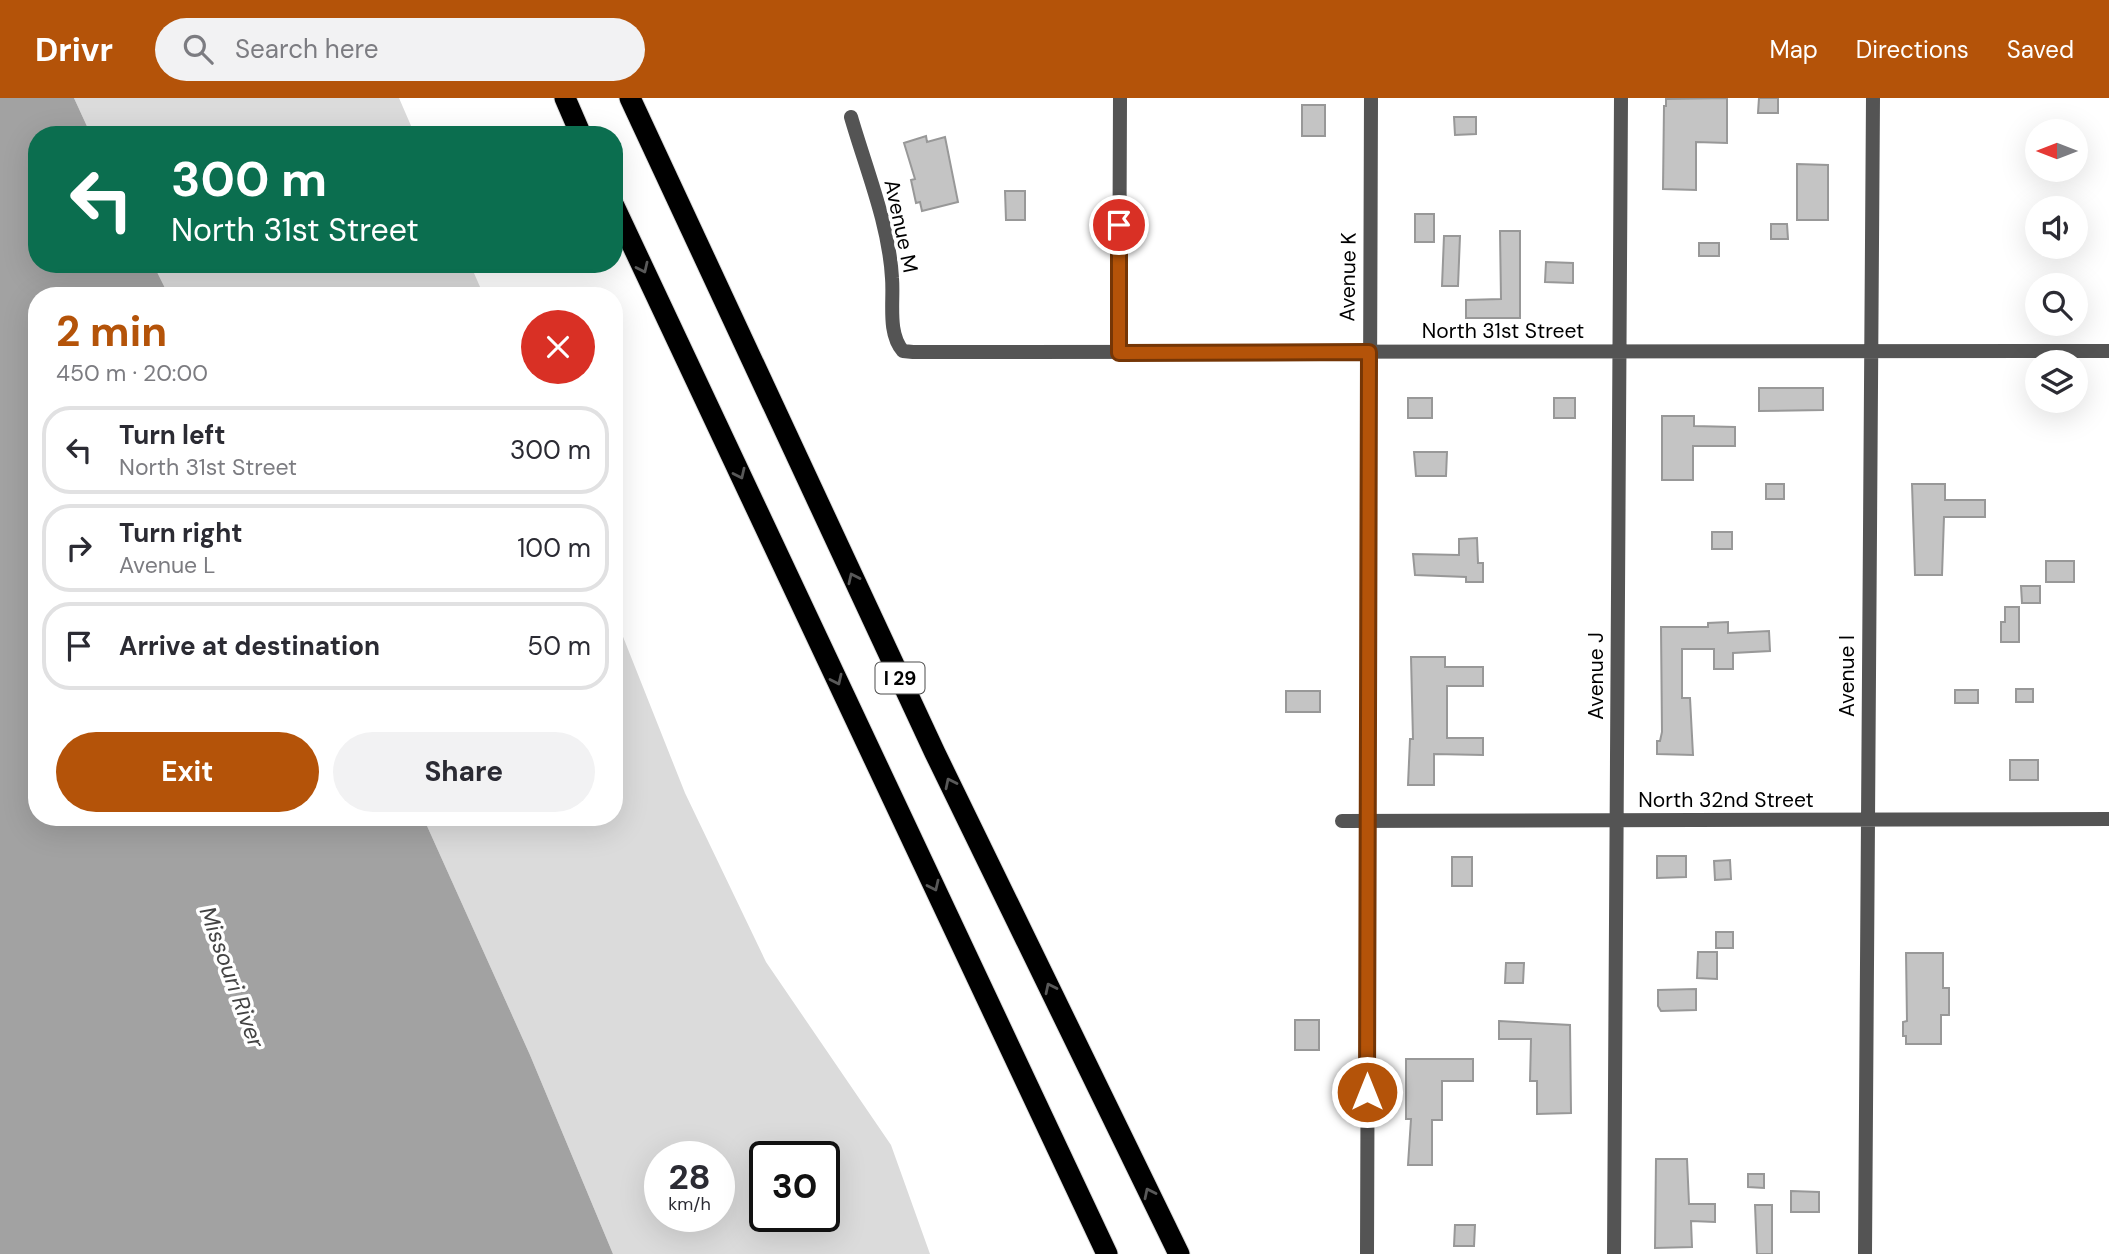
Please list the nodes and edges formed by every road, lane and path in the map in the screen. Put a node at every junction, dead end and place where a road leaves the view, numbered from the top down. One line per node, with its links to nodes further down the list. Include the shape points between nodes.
1 (565, 98): 8 (highway)
2 (630, 98): 22 (highway, I 29, one-way to 2, via 935,753)
3 (1120, 98): 15 (street)
4 (1371, 98): 13 (street, Avenue K)
5 (1621, 98): 14 (street, Avenue J)
6 (1873, 98): 11 (street, Avenue I)
7 (851, 117): 10 (street, Avenue M, via 887,244 894,338)
8 (577, 126)
9 (623, 225): 21 (highway, I 29, one-way to 21)
10 (899, 346): 15 (street, North 31st Street, via 912,352)
11 (1871, 351): 12 (street, North 31st Street); 14 (street, North 31st Street); 17 (street, Avenue I)
12 (2109, 351)
13 (1369, 352): 14 (street, North 31st Street); 15 (street, North 31st Street); 19 (street, Avenue K)
14 (1619, 352): 20 (street, Avenue J)
15 (1119, 353)
16 (2109, 819): 17 (street, North 32nd Street)
17 (1867, 820): 20 (street, North 32nd Street); 25 (street, Avenue I)
18 (1342, 821): 19 (street, North 32nd Street)
19 (1367, 821): 20 (street, North 32nd Street); 23 (street, Avenue K)
20 (1616, 821): 24 (street, Avenue J)
21 (1107, 1254)
22 (1179, 1254)
23 (1367, 1254)
24 (1614, 1254)
25 (1866, 1254)

